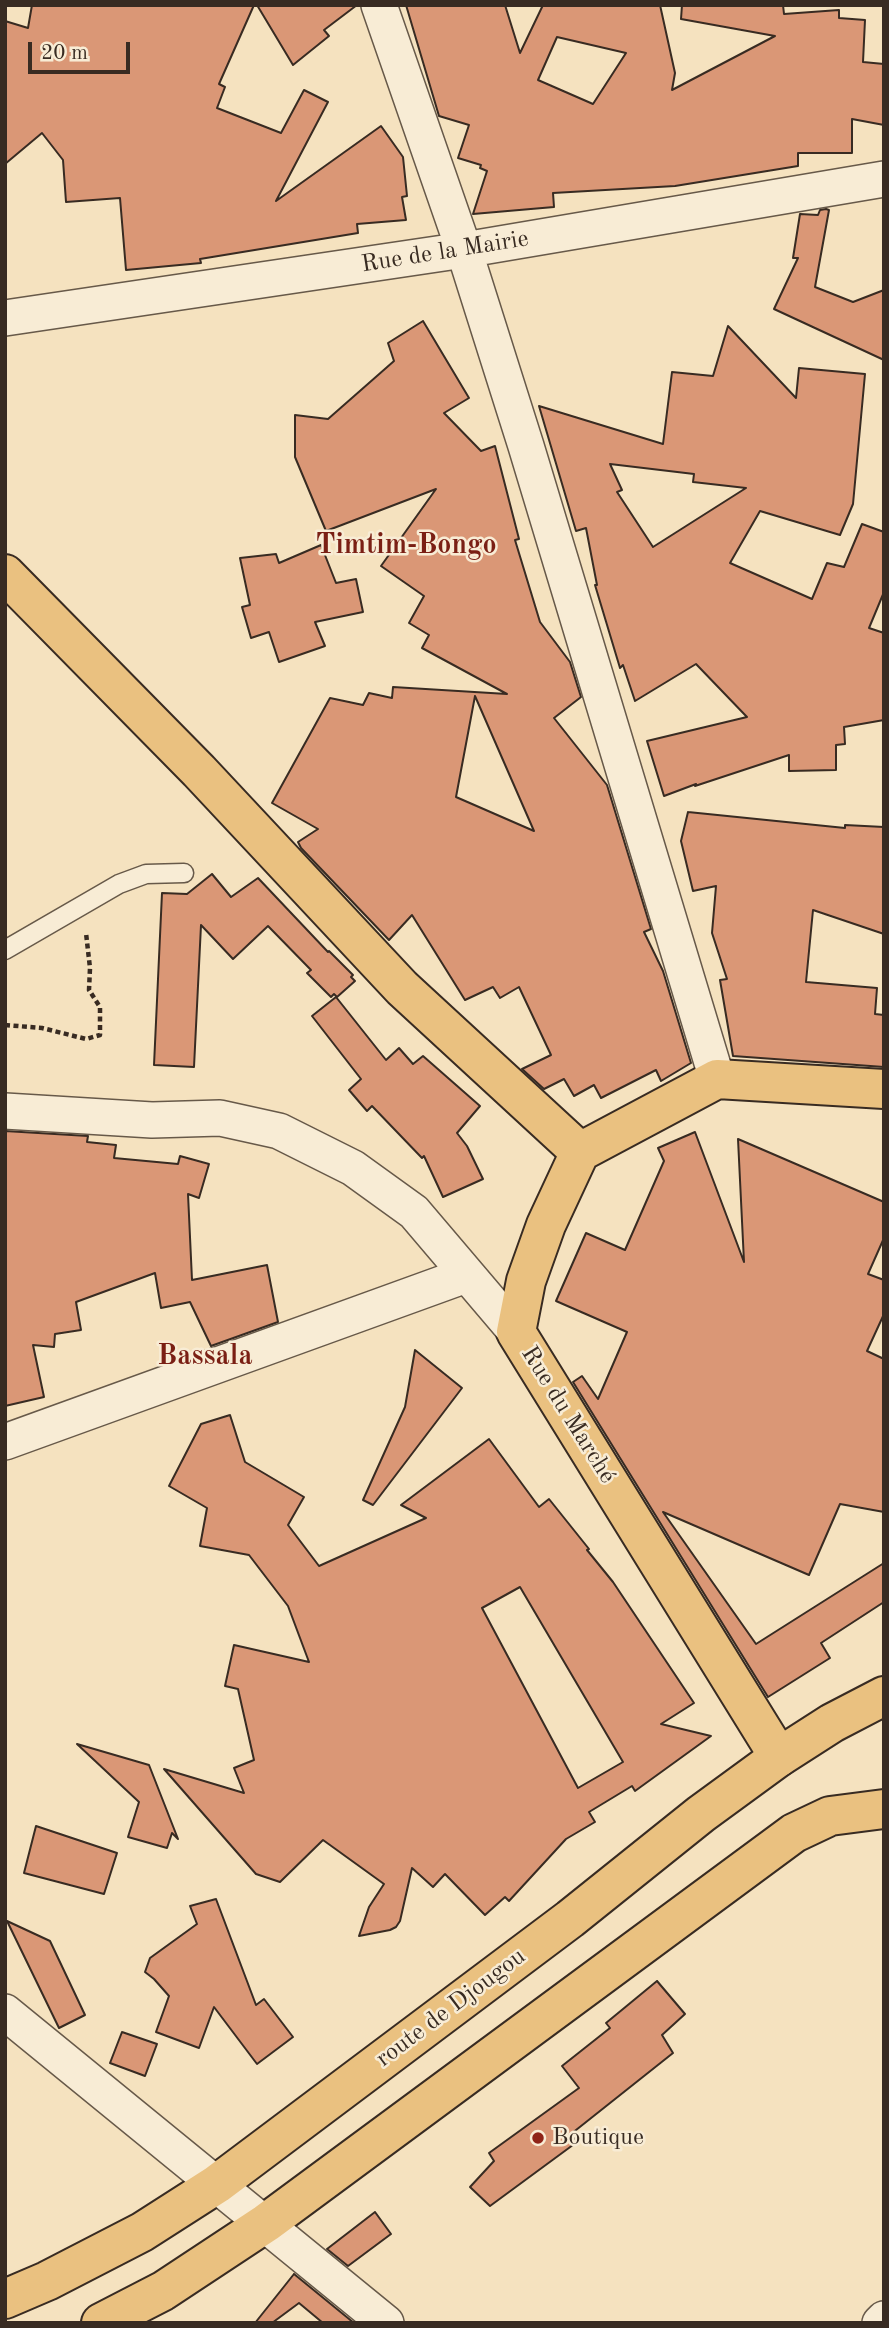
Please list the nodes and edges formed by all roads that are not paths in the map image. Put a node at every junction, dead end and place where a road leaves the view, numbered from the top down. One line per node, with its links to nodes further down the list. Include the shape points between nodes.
1 (379, 5): 3 (street)
2 (884, 179): 3 (street, Rue de la Mairie)
3 (464, 250): 4 (street, Rue de la Mairie); 8 (street)
4 (5, 318)
5 (5, 574): 11 (main road, via 402,988)
6 (184, 873): 7 (lane, via 146,874 119,884)
7 (5, 950)
8 (717, 1079): 9 (main road); 11 (main road)
9 (884, 1089)
10 (5, 1111): 12 (street, via 152,1120 220,1118 279,1131 353,1168 414,1212)
11 (580, 1152): 13 (main road, Rue du Marché, via 526,1281)
12 (466, 1275): 13 (street); 14 (street)
13 (516, 1332): 16 (main road, Rue du Marché)
14 (5, 1442)
15 (884, 1696): 16 (main road, route de Djougou)
16 (779, 1757): 19 (main road, route de Djougou)
17 (884, 1809): 20 (main road, via 830,1816 794,1833)
18 (5, 2012): 19 (street)
19 (217, 2184): 20 (street); 21 (main road, route de Djougou, via 142,2232)
20 (266, 2223): 23 (main road, via 163,2291); 24 (street)
21 (5, 2299)
22 (884, 2319): 25 (street)
23 (101, 2323)
24 (386, 2323)
25 (880, 2323)

